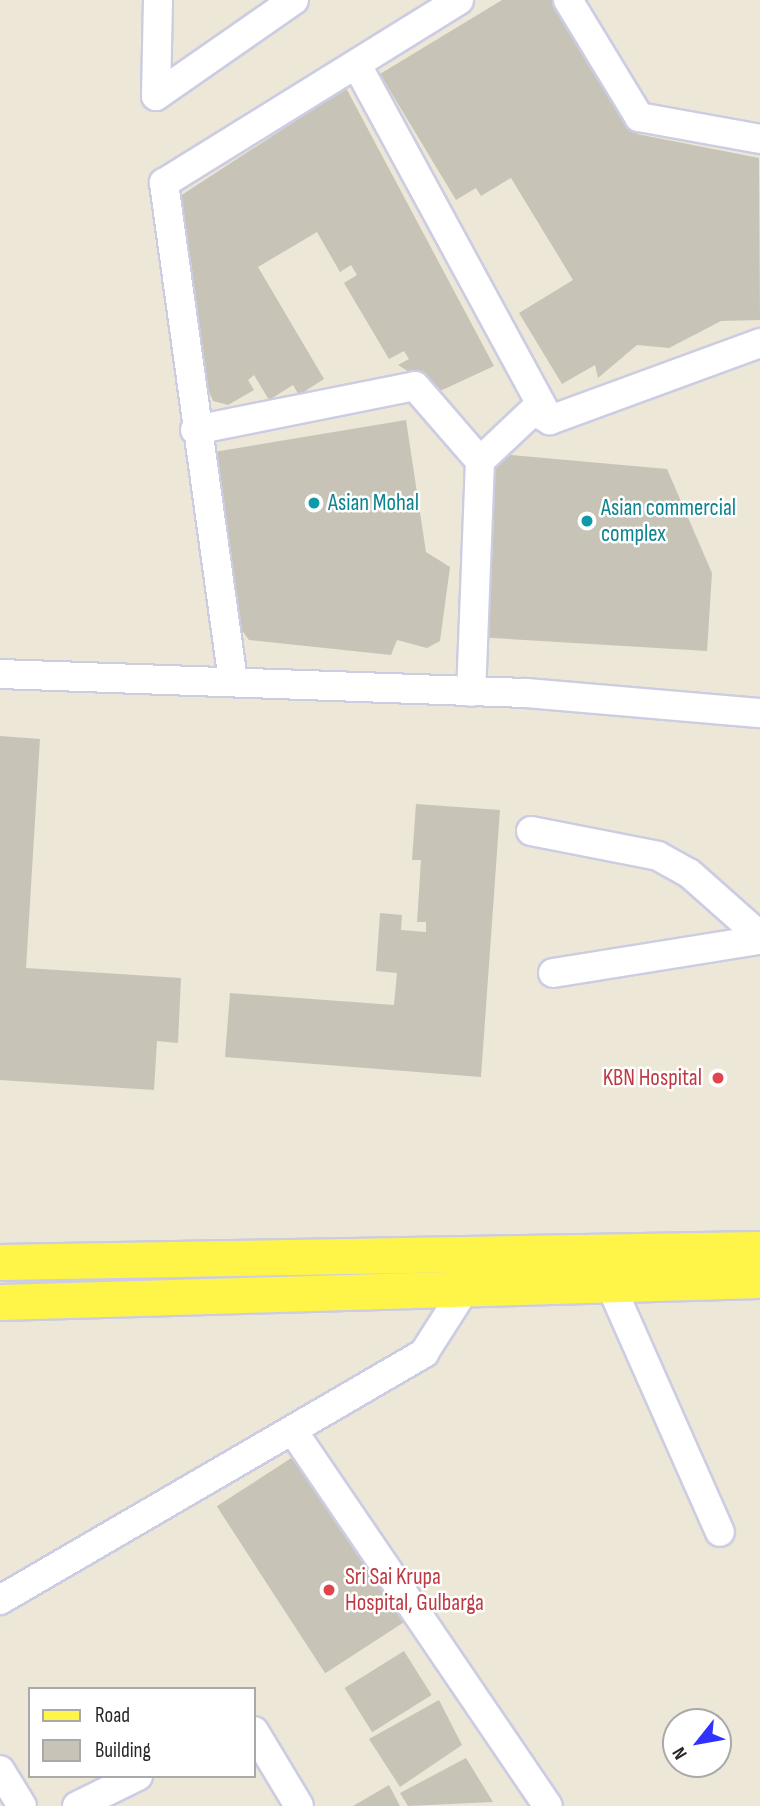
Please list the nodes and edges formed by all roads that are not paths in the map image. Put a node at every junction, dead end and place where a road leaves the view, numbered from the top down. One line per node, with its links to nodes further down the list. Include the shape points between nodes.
1 (158, 0): 2 (street, via 156,96)
2 (294, 0)
3 (459, 0): 5 (street)
4 (568, 0): 6 (street, via 639,117)
5 (358, 67): 8 (street); 9 (street, via 164,183)
6 (760, 139)
7 (760, 343): 8 (street)
8 (550, 420): 10 (street, via 533,411)
9 (195, 430): 10 (street, via 415,386); 12 (street)
10 (480, 461): 13 (street)
11 (0, 674): 12 (street)
12 (233, 681): 13 (street)
13 (471, 692): 14 (street)
14 (760, 713)
15 (531, 831): 16 (street, via 658,856 689,873)
16 (760, 938): 17 (street)
17 (553, 974)
18 (760, 1249): 19 (main road)
19 (0, 1262)
20 (760, 1280): 21 (main road)
21 (610, 1284): 22 (main road); 25 (street)
22 (466, 1287): 23 (main road); 24 (street, via 424,1353)
23 (0, 1302)
24 (293, 1431): 26 (street); 33 (street)
25 (720, 1532)
26 (0, 1600)
27 (256, 1734): 32 (street)
28 (0, 1770): 30 (street)
29 (134, 1778): 31 (street)
30 (22, 1806)
31 (77, 1806)
32 (299, 1806)
33 (548, 1806)

